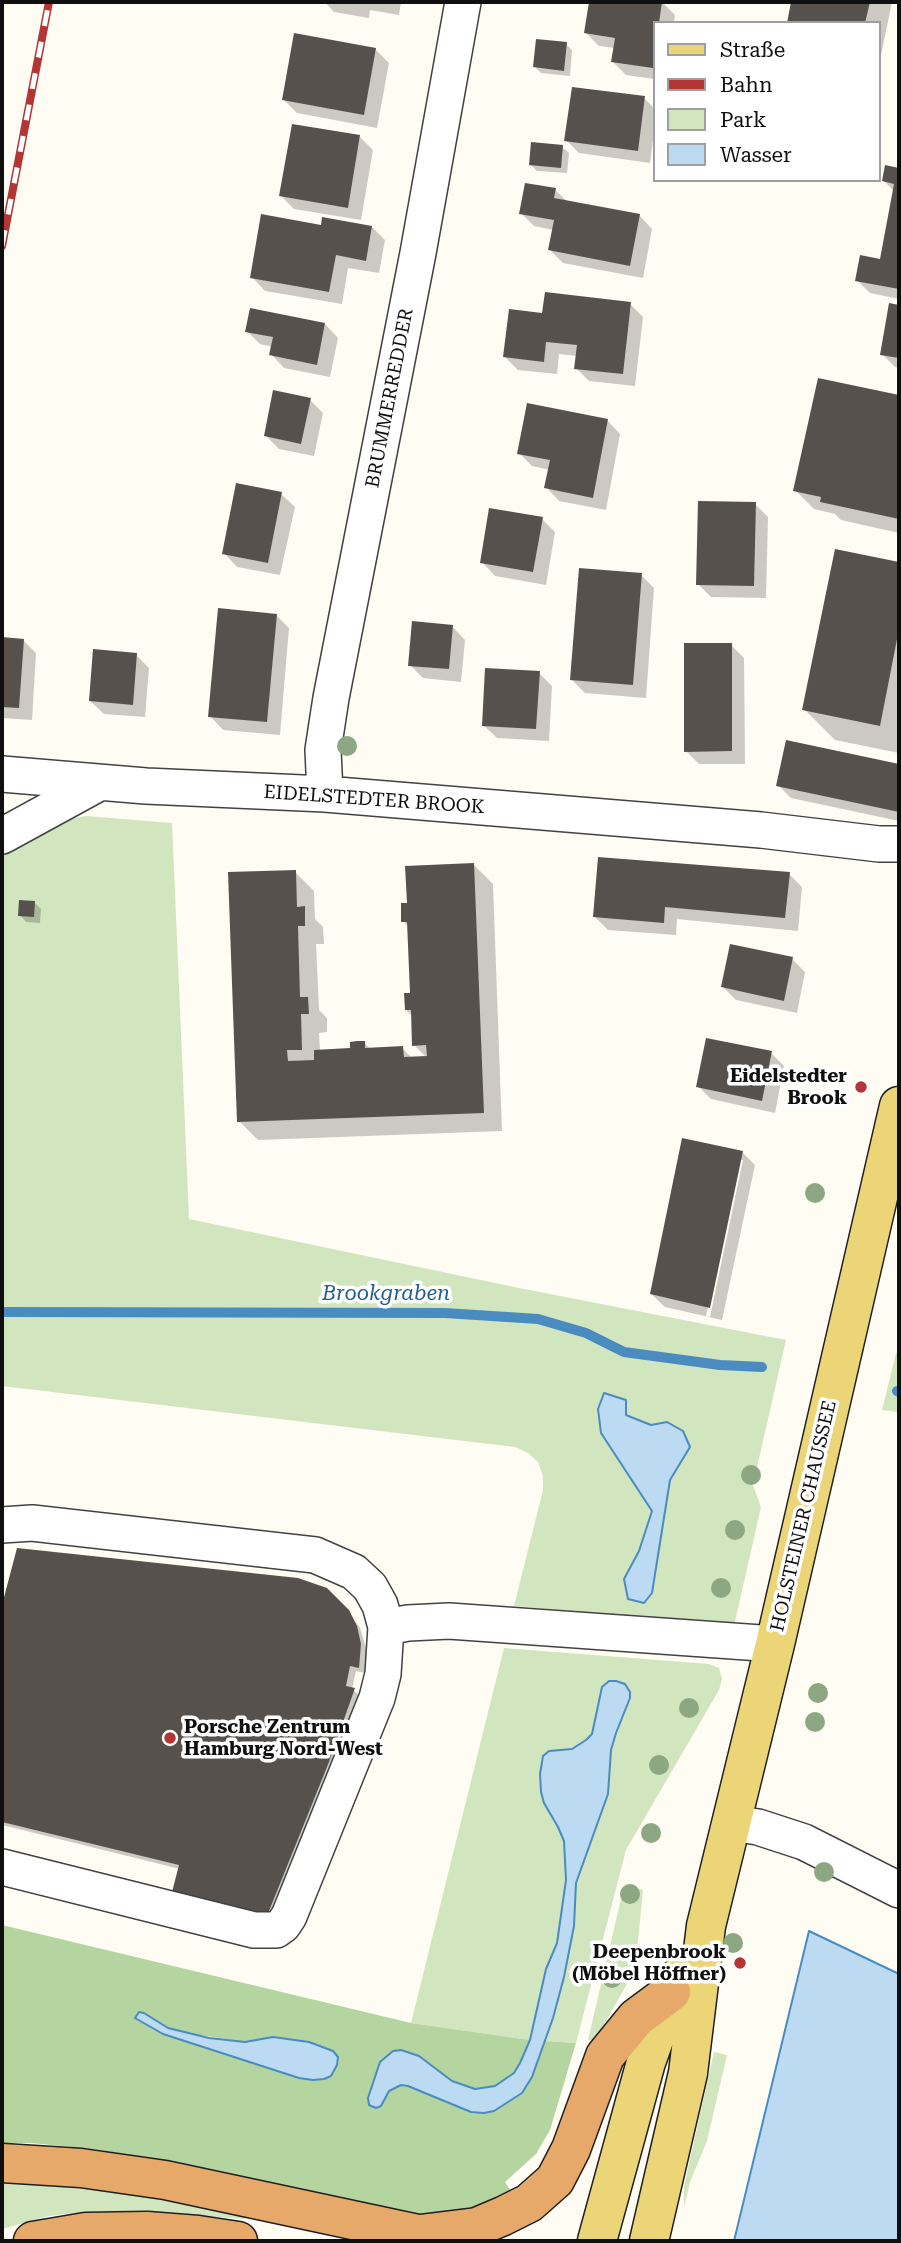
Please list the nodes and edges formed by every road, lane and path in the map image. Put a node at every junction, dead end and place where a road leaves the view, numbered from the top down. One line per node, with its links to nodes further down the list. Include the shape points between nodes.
1 (463, 2): 4 (street, BRUMMERREDDER, via 331,698 323,750)
2 (2, 774): 3 (street, EIDELSTEDTER BROOK)
3 (99, 783): 4 (street, EIDELSTEDTER BROOK); 5 (street)
4 (325, 794): 6 (street, EIDELSTEDTER BROOK)
5 (2, 836)
6 (899, 844)
7 (899, 1106): 10 (main road, HOLSTEINER CHAUSSEE)
8 (2, 1525): 9 (street, via 32,1523 315,1555 354,1572 370,1587)
9 (386, 1627): 10 (street, via 449,1621); 12 (street, via 377,1699 289,1916 276,1930 254,1930)
10 (775, 1644): 11 (main road, HOLSTEINER CHAUSSEE)
11 (731, 1823): 13 (street, via 804,1842); 14 (main road, HOLSTEINER CHAUSSEE)
12 (2, 1867)
13 (899, 1890)
14 (706, 1926): 15 (main road, HOLSTEINER CHAUSSEE); 21 (main road, HOLSTEINER CHAUSSEE, via 688,2073)
15 (671, 1992): 17 (highway, via 636,2018 605,2056 555,2180 529,2203 503,2217); 20 (main road, HOLSTEINER CHAUSSEE, via 646,2062)
16 (2, 2164): 17 (highway, via 81,2168 165,2180)
17 (434, 2238)
18 (33, 2241): 19 (highway, via 86,2232 135,2231)
19 (238, 2241)
20 (597, 2241)
21 (649, 2241)

